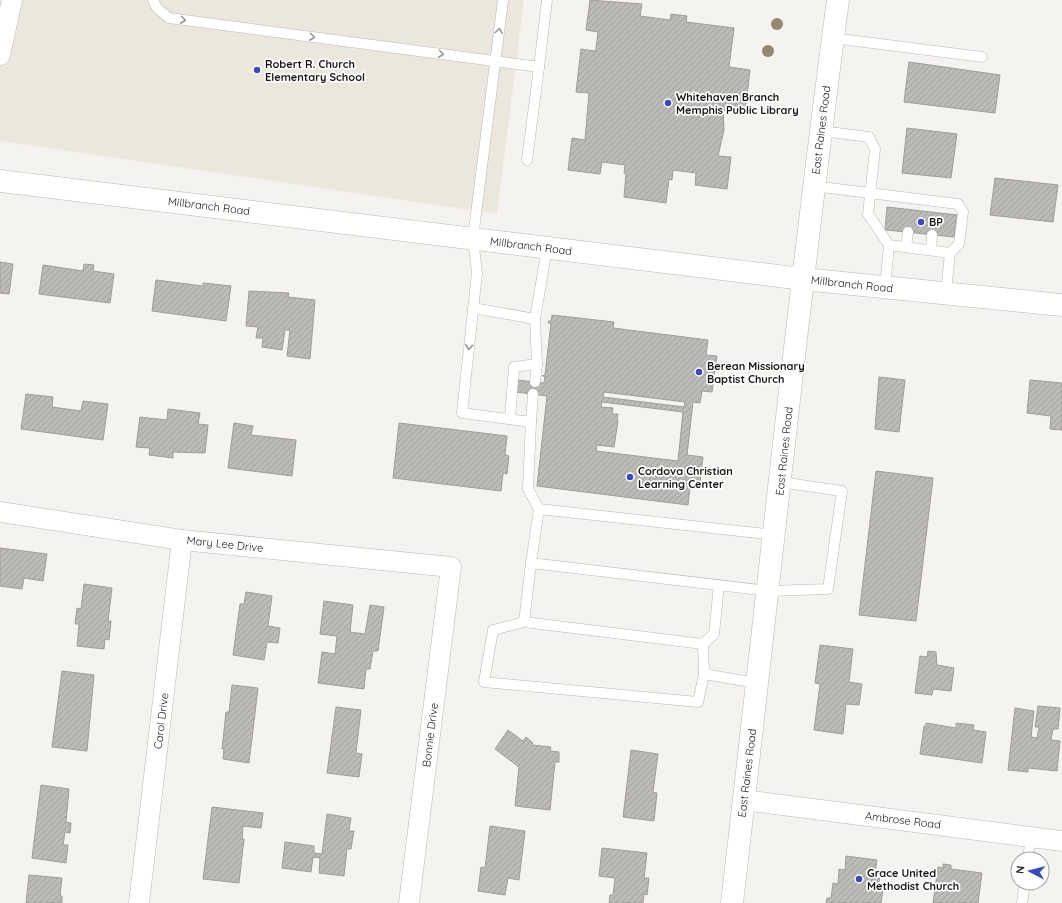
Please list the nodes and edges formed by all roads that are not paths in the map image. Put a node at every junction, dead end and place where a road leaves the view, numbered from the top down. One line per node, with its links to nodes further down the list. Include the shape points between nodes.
1 (12, 0): 7 (street)
2 (153, 0): 9 (lane, one-way to 9, via 157,8 168,18)
3 (503, 0): 9 (lane, one-way to 3)
4 (547, 0): 10 (lane)
5 (838, 0): 6 (main road, East Raines Road)
6 (833, 38): 8 (lane); 11 (main road, East Raines Road)
7 (0, 55)
8 (982, 57)
9 (496, 61): 10 (lane); 22 (lane)
10 (539, 67): 12 (lane)
11 (820, 132): 14 (main road, East Raines Road); 15 (lane, via 869,137 876,149)
12 (527, 160)
13 (0, 181): 22 (main road, Millbranch Road)
14 (813, 186): 15 (lane); 28 (main road, East Raines Road)
15 (870, 194): 16 (lane); 23 (lane, via 868,214)
16 (912, 199): 17 (lane); 18 (lane)
17 (936, 202): 19 (lane); 27 (lane, via 958,204 963,212 958,244)
18 (911, 209)
19 (935, 212)
20 (908, 232): 24 (lane)
21 (932, 235): 26 (lane)
22 (473, 238): 25 (main road, Millbranch Road); 32 (lane, via 477,273)
23 (889, 245): 24 (lane); 29 (lane)
24 (906, 247): 26 (lane)
25 (547, 248): 28 (main road, Millbranch Road); 33 (lane)
26 (930, 250): 27 (lane)
27 (950, 252): 30 (lane)
28 (803, 279): 29 (main road, Millbranch Road); 39 (main road, East Raines Road)
29 (885, 287): 30 (main road, Millbranch Road)
30 (946, 293): 31 (main road, Millbranch Road)
31 (1062, 305)
32 (473, 308): 33 (lane); 37 (lane, one-way to 37, via 462,413)
33 (535, 319): 34 (lane)
34 (537, 364): 35 (lane); 37 (lane, via 514,367)
35 (535, 382)
36 (533, 394): 38 (lane)
37 (510, 418): 38 (lane)
38 (531, 422): 40 (lane, via 528,489)
39 (780, 482): 42 (main road, East Raines Road); 47 (lane, via 842,491 828,590)
40 (539, 509): 42 (lane); 44 (lane)
41 (0, 512): 43 (street, Mary Lee Drive)
42 (775, 536): 47 (main road, East Raines Road)
43 (182, 540): 45 (street, Mary Lee Drive); 57 (street, Carol Drive)
44 (531, 563): 46 (lane); 48 (lane)
45 (451, 567): 58 (street, Bonnie Drive)
46 (719, 585): 47 (lane); 49 (lane, via 714,634)
47 (769, 591): 51 (main road, East Raines Road)
48 (524, 622): 49 (lane); 50 (lane, via 493,630 484,682 698,702)
49 (704, 644): 50 (lane)
50 (704, 674): 51 (lane)
51 (757, 683): 52 (main road, East Raines Road)
52 (744, 800): 53 (street, Ambrose Road); 59 (main road, East Raines Road)
53 (1031, 837): 54 (street, Ambrose Road); 55 (lane)
54 (1062, 841)
55 (1029, 851)
56 (1024, 891): 60 (lane)
57 (139, 903)
58 (409, 903)
59 (732, 903)
60 (1022, 903)

